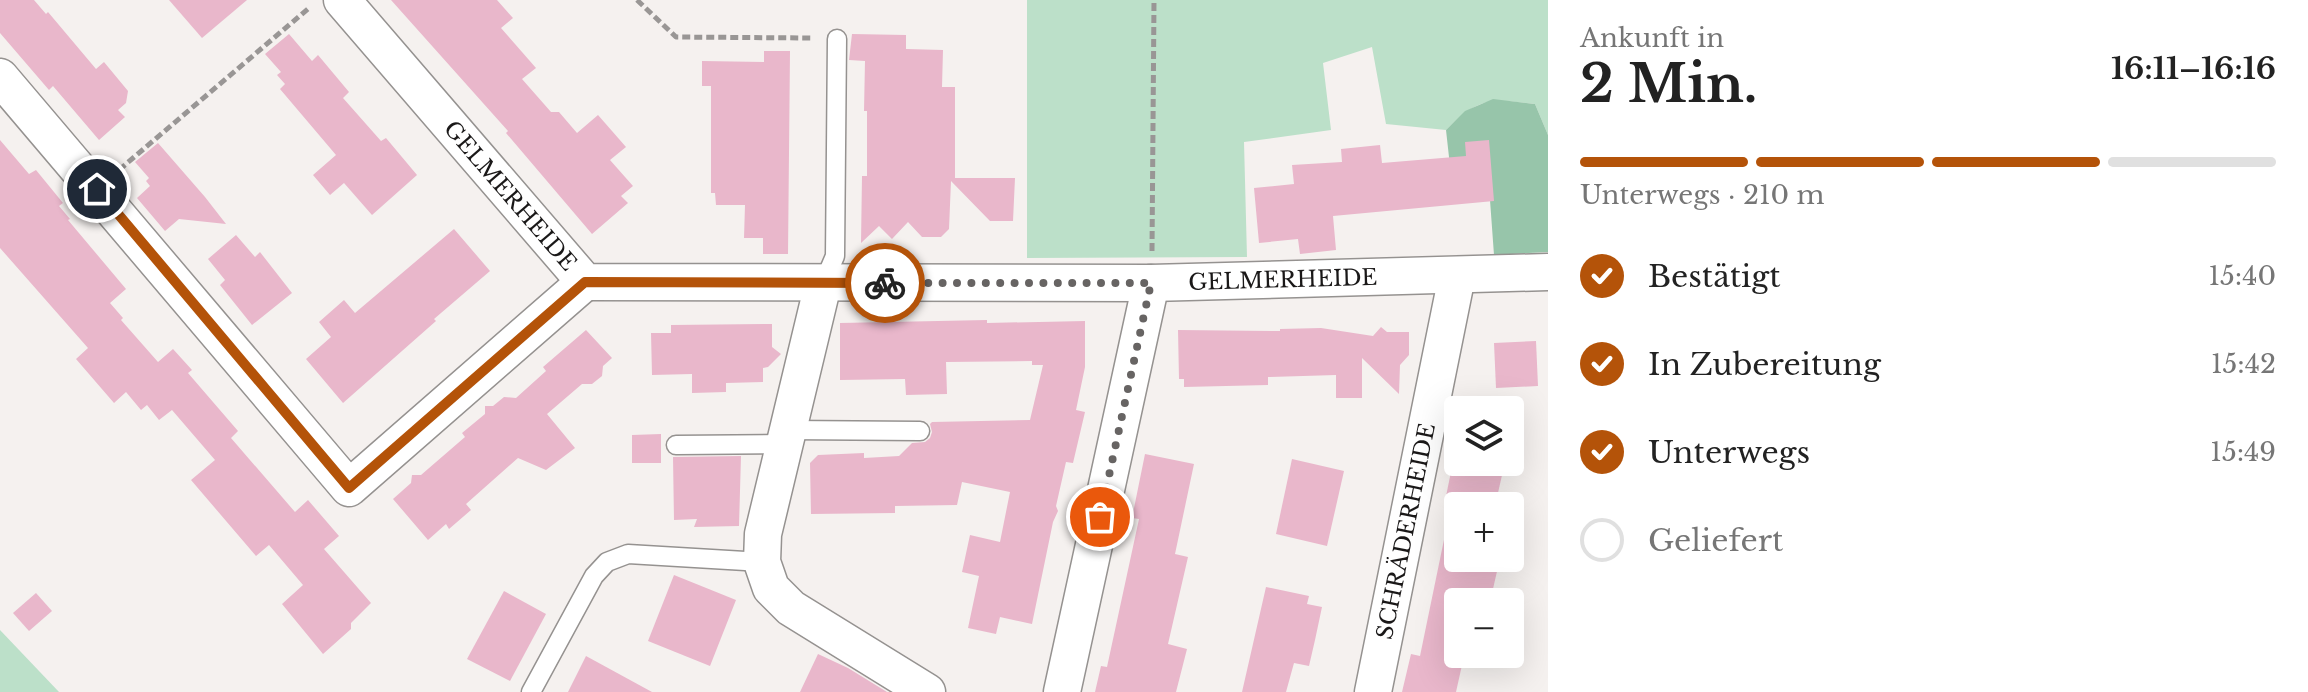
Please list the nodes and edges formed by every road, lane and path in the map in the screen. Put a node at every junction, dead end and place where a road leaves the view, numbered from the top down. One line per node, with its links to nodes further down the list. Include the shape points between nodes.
1 (319, 0): 7 (path)
2 (342, 0): 10 (street, GELMERHEIDE)
3 (637, 0): 5 (path, via 676,37)
4 (1154, 0): 11 (path)
5 (837, 39): 12 (lane, via 835,256)
6 (0, 77): 7 (street)
7 (97, 189): 10 (street, via 349,488)
8 (1548, 272): 9 (street, GELMERHEIDE)
9 (1457, 276): 11 (street, GELMERHEIDE); 20 (street, SCHRÄDERHEIDE)
10 (585, 282): 12 (street, GELMERHEIDE)
11 (1151, 283): 12 (street, GELMERHEIDE); 19 (street)
12 (823, 284): 14 (street)
13 (920, 431): 14 (lane)
14 (786, 437): 15 (lane); 16 (street, via 763,534)
15 (676, 445)
16 (762, 562): 17 (lane, via 628,554 607,562 594,576); 18 (street, via 771,588 791,608)
17 (531, 692)
18 (927, 692)
19 (1062, 692)
20 (1373, 692)

